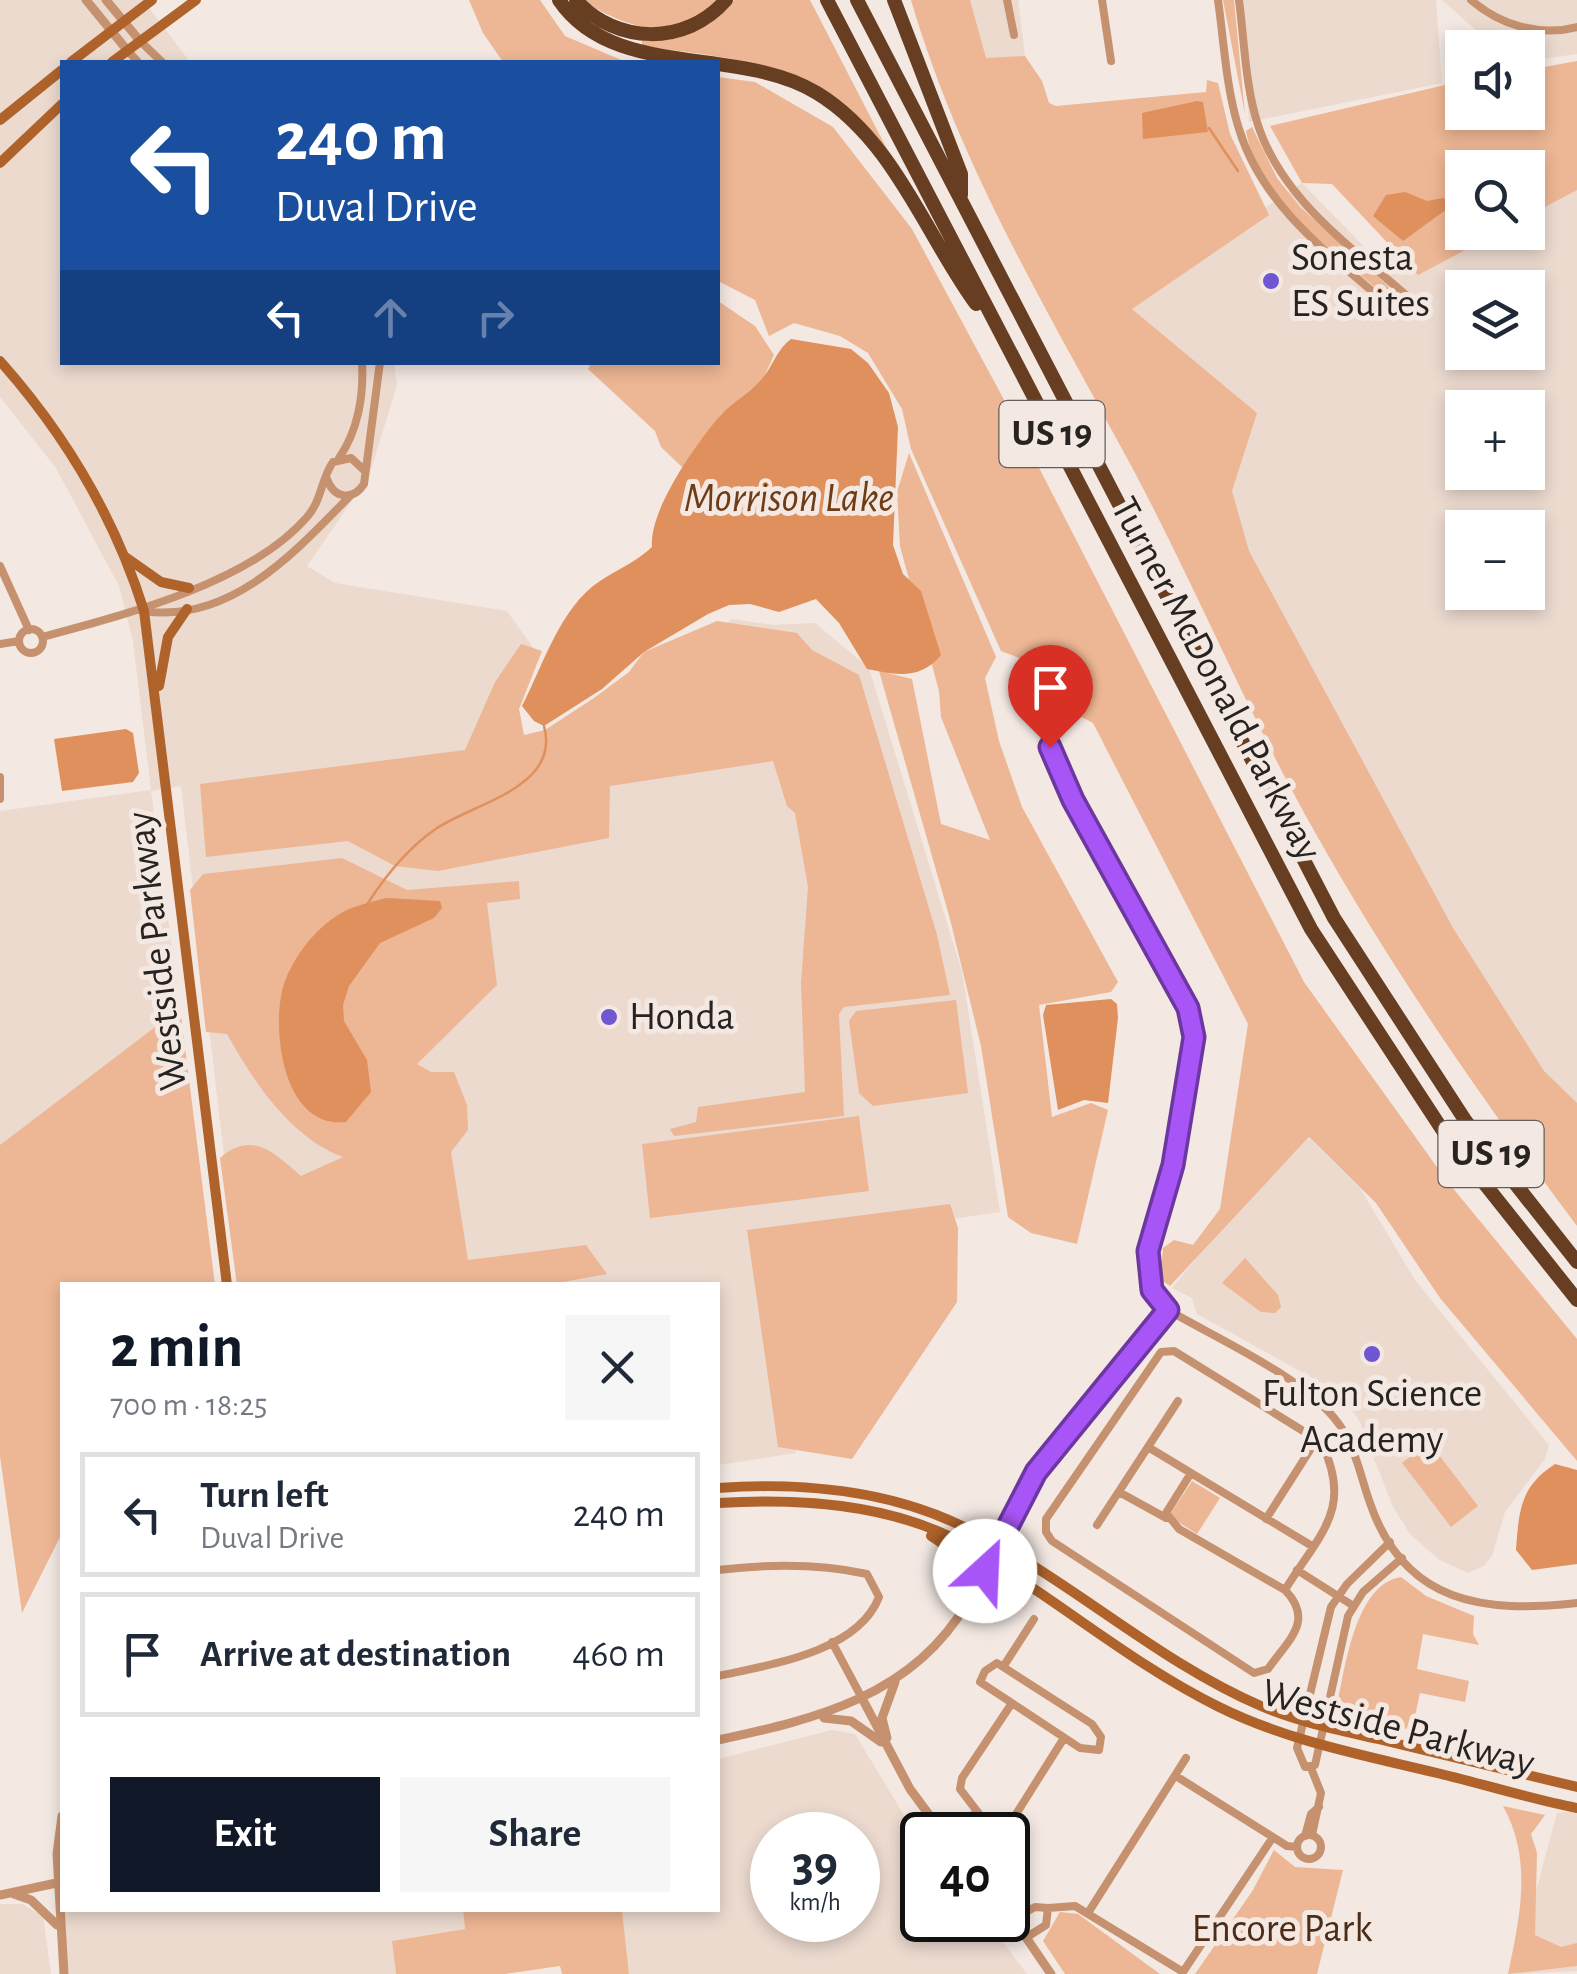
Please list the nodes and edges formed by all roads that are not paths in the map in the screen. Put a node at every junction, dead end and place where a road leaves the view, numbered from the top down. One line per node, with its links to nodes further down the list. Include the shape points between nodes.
1 (86, 0): 18 (street)
2 (106, 0): 16 (street)
3 (152, 0): 16 (main road)
4 (196, 0): 20 (main road)
5 (559, 0): 26 (highway, via 584,28 611,43)
6 (576, 0): 7 (highway, via 605,24 658,35 698,24)
7 (726, 0)
8 (827, 0): 36 (highway, Turner McDonald Parkway / US 19)
9 (857, 0): 33 (highway, Turner McDonald Parkway / US 19)
10 (894, 0): 33 (highway, via 961,174)
11 (1007, 0): 19 (street)
12 (1102, 0): 27 (street)
13 (1218, 0): 35 (street, via 1237,124 1261,180 1303,231)
14 (1239, 0): 34 (street, via 1256,118 1278,170 1317,216)
15 (1470, 0): 17 (street, via 1515,26)
16 (123, 21): 18 (main road); 20 (street)
17 (1577, 28)
18 (110, 31): 21 (street); 22 (main road)
19 (1014, 35)
20 (140, 41): 21 (main road); 25 (street)
21 (127, 50): 23 (main road); 24 (street)
22 (74, 60)
23 (114, 60)
24 (136, 60)
25 (160, 60)
26 (705, 60)
27 (1111, 61)
28 (720, 63): 36 (highway, via 796,82 836,106 879,150)
29 (60, 72): 31 (main road)
30 (60, 106): 32 (main road)
31 (0, 120)
32 (0, 163)
33 (961, 201): 57 (highway, Turner McDonald Parkway / US 19, via 1334,918 1455,1106)
34 (1407, 296)
35 (1392, 308)
36 (1002, 340): 59 (highway, Turner McDonald Parkway / US 19, via 1328,957 1444,1134)
37 (0, 361): 44 (main road, Westside Parkway, via 73,456)
38 (362, 365): 40 (street, via 360,406)
39 (380, 365): 41 (street)
40 (338, 458): 41 (street, via 357,460); 42 (street)
41 (365, 470): 43 (street, via 364,484)
42 (327, 479): 43 (street, via 332,490); 46 (street, via 319,501 287,538 252,564)
43 (350, 496): 47 (street, via 299,552 262,579)
44 (124, 556): 46 (main road, via 161,582); 48 (main road, Westside Parkway)
45 (0, 566): 49 (street)
46 (189, 588): 48 (street)
47 (187, 609): 48 (street); 53 (main road, via 163,652)
48 (144, 610): 50 (street); 53 (main road, Westside Parkway)
49 (29, 630): 50 (street); 51 (street)
50 (42, 636): 51 (street, via 32,654)
51 (19, 641): 52 (street)
52 (0, 644)
53 (158, 707): 58 (main road, Westside Parkway)
54 (1036, 715): 60 (street, via 1063,780 1192,1024 1173,1165 1148,1251 1152,1290)
55 (0, 777): 56 (street)
56 (0, 799)
57 (1577, 1262)
58 (227, 1282)
59 (1577, 1300)
60 (1168, 1310): 72 (street, via 1332,1414); 73 (street, via 1036,1472)
61 (1178, 1400): 63 (street)
62 (1317, 1440): 69 (street); 74 (street, via 1338,1491); 80 (street, via 1167,1350 1046,1519 1052,1541 1254,1673 1268,1669 1298,1624 1298,1604)
63 (1148, 1447): 64 (street); 66 (street)
64 (1191, 1473): 68 (street); 69 (street)
65 (720, 1488): 73 (main road, Westside Parkway, via 808,1487 878,1499 958,1524)
66 (1119, 1492): 68 (street); 71 (street)
67 (720, 1503): 70 (main road, Westside Parkway, via 820,1504)
68 (1166, 1518): 80 (street)
69 (1266, 1519): 74 (street)
70 (908, 1523): 76 (main road, Westside Parkway); 82 (main road, via 960,1556 970,1582)
71 (1098, 1525)
72 (1390, 1542): 75 (street); 81 (street)
73 (998, 1545): 76 (street); 93 (main road, Westside Parkway, via 1205,1679)
74 (1312, 1546): 78 (street)
75 (1402, 1558): 83 (street, via 1436,1586 1480,1606); 84 (street)
76 (990, 1561): 79 (main road, Westside Parkway); 82 (street)
77 (720, 1570): 86 (street, via 765,1564 866,1574 879,1596 873,1612)
78 (1298, 1570): 80 (street); 81 (street)
79 (1028, 1586): 82 (main road, via 991,1586); 97 (main road, Westside Parkway, via 1207,1701)
80 (1285, 1590)
81 (1336, 1596): 84 (street); 93 (street)
82 (967, 1603): 89 (street, via 940,1642)
83 (1577, 1603)
84 (1352, 1605): 94 (street)
85 (1034, 1618): 87 (street)
86 (832, 1642): 88 (street); 90 (street)
87 (1003, 1667): 91 (street, via 997,1663 980,1682); 95 (street, via 1092,1724 1102,1746 1088,1752)
88 (720, 1676)
89 (897, 1678): 90 (street); 103 (street, via 882,1718)
90 (863, 1700): 92 (street); 99 (street)
91 (1012, 1703): 95 (street); 107 (street, via 962,1778 960,1789)
92 (816, 1718): 96 (street); 99 (street, via 851,1721)
93 (1306, 1720): 94 (main road, Westside Parkway); 97 (street)
94 (1323, 1726): 98 (street); 104 (main road, Westside Parkway)
95 (1064, 1738): 108 (street)
96 (720, 1740)
97 (1301, 1740): 98 (main road, Westside Parkway); 101 (street, via 1297,1756)
98 (1320, 1744): 101 (street); 105 (main road, Westside Parkway)
99 (886, 1746): 103 (street)
100 (1186, 1758): 102 (street)
101 (1311, 1768): 109 (street, via 1321,1793)
102 (1176, 1776): 110 (street); 117 (street)
103 (906, 1781): 106 (street)
104 (1577, 1787)
105 (1577, 1808)
106 (929, 1812)
107 (973, 1812)
108 (1017, 1812)
109 (1308, 1835): 111 (street); 111 (street, via 1322,1845 1318,1856 1306,1859)
110 (1273, 1837): 111 (street); 117 (street, via 1183,1972)
111 (1297, 1847)
112 (60, 1882): 113 (street); 118 (street)
113 (12, 1893): 114 (street); 118 (street, via 31,1900)
114 (0, 1896)
115 (1048, 1908): 116 (street); 117 (street, via 1065,1904); 119 (street, via 1046,1925)
116 (1030, 1909)
117 (1088, 1913)
118 (58, 1926): 121 (street)
119 (1030, 1935)
120 (1030, 1942): 122 (street)
121 (64, 1974)
122 (1051, 1974)

